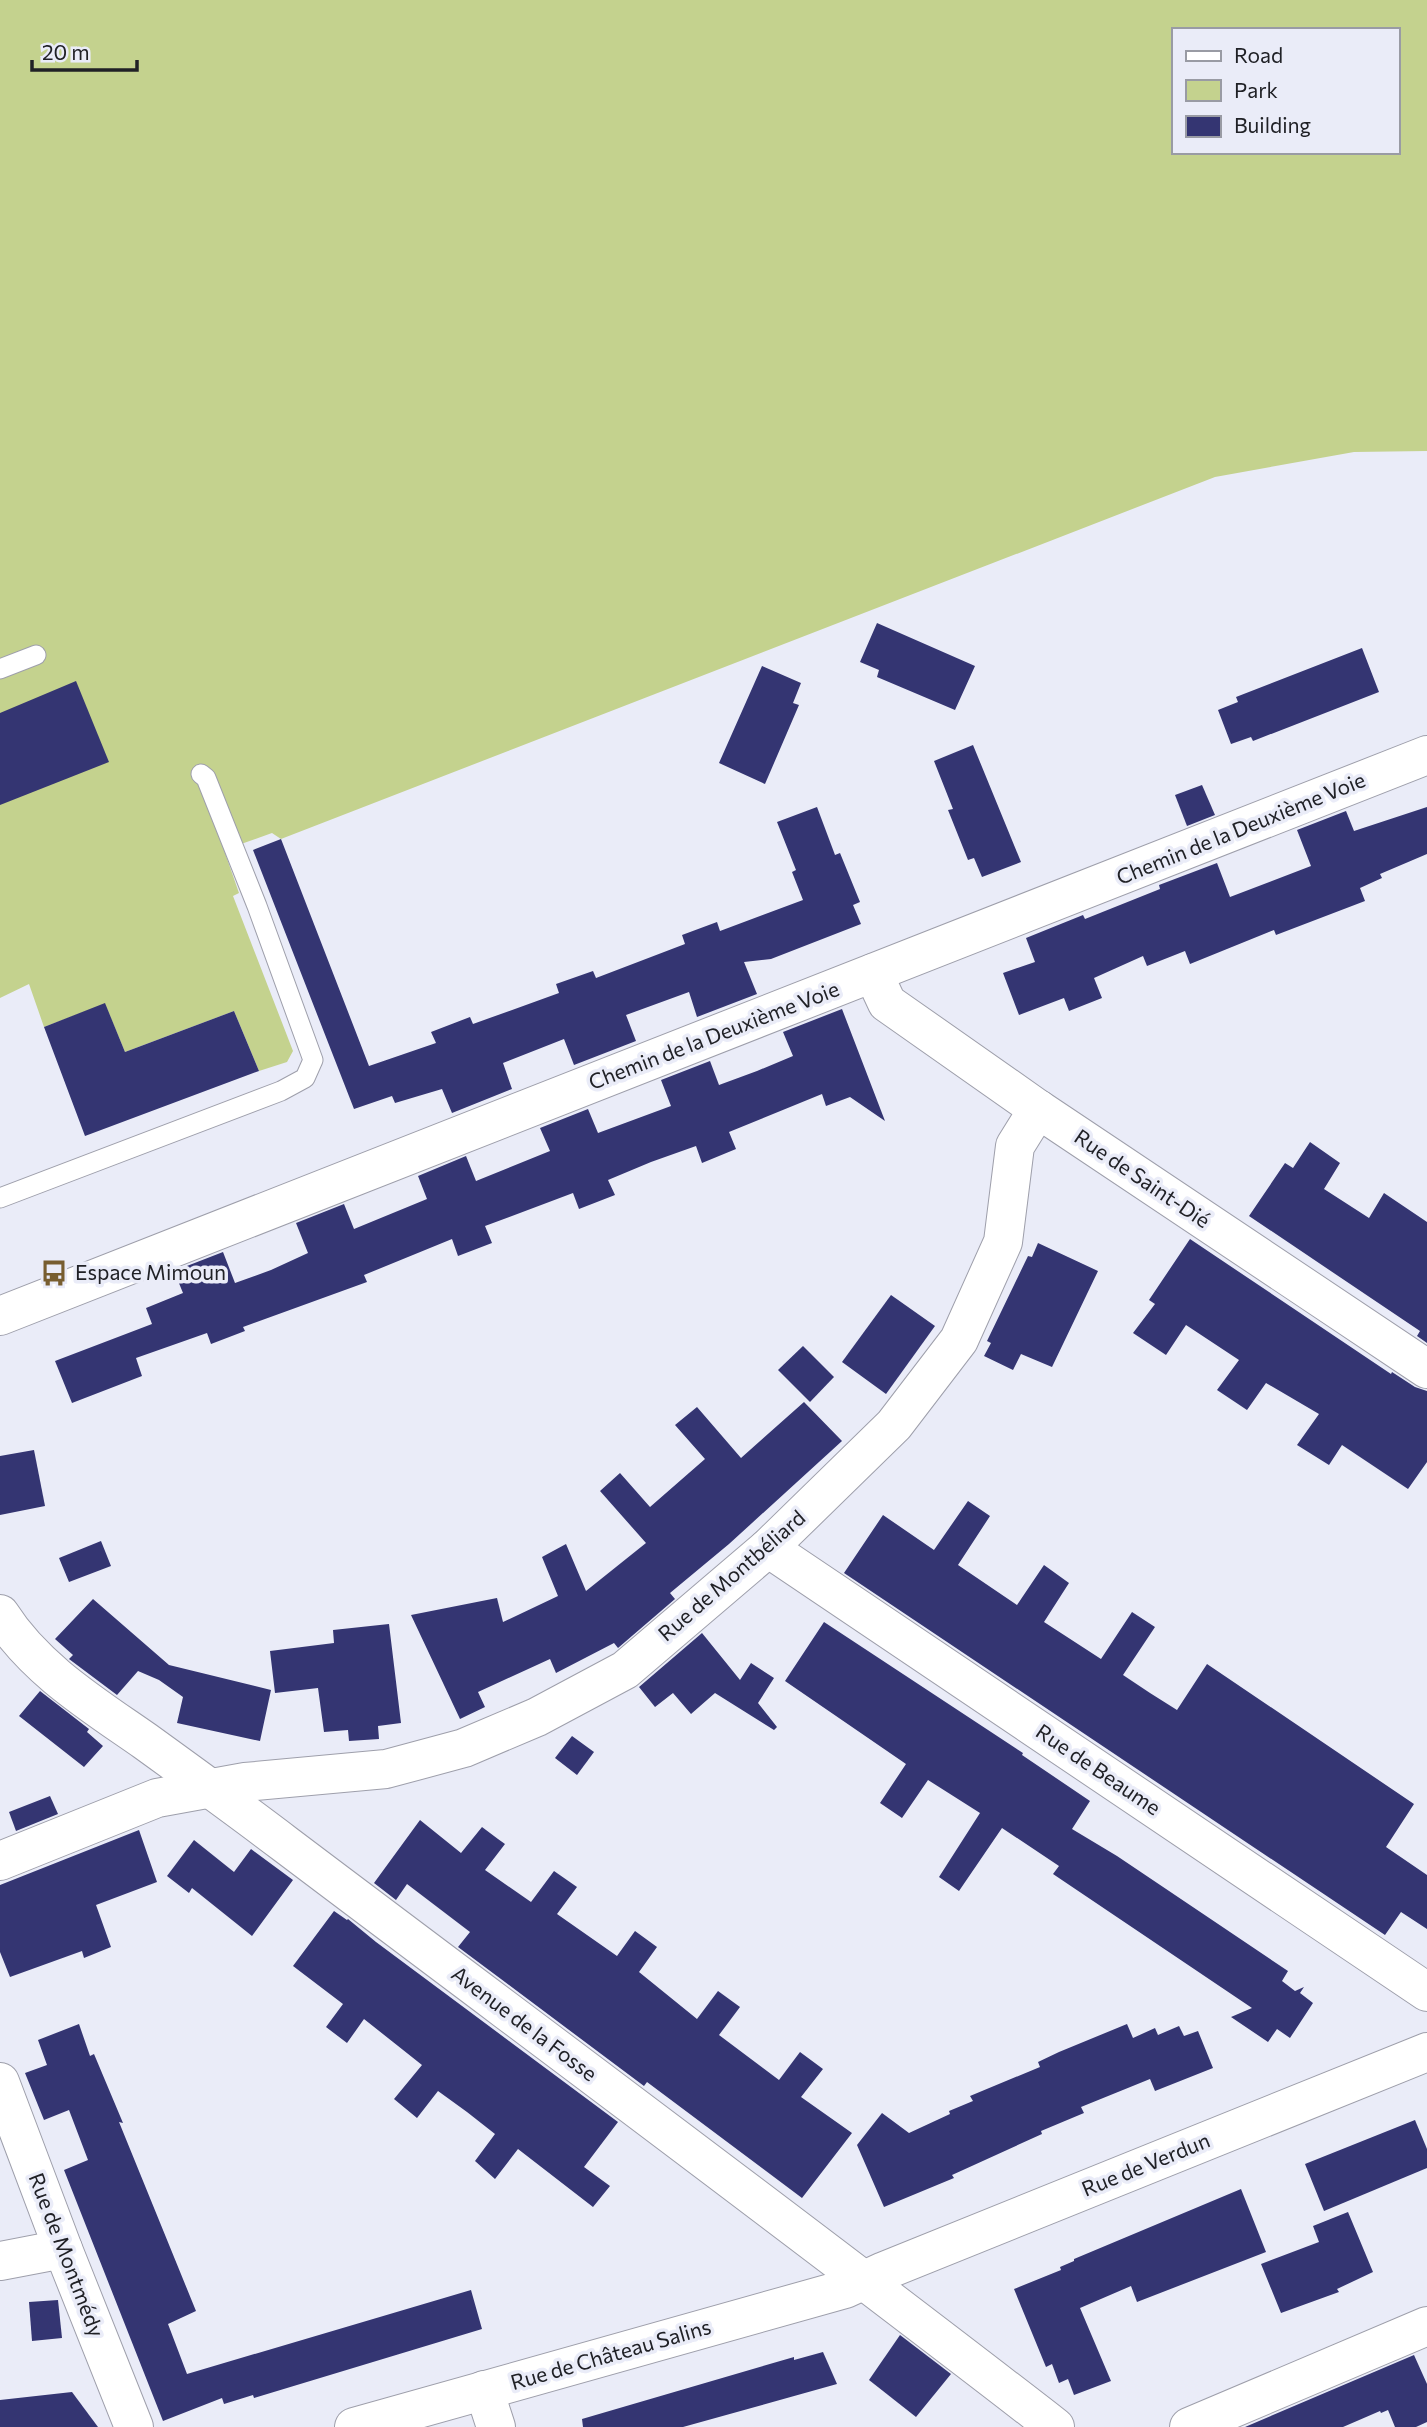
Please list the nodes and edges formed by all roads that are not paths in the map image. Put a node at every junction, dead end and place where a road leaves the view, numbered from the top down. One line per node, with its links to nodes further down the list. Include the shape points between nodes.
1 (36, 655): 2 (lane)
2 (0, 669)
3 (1427, 755): 5 (street, Chemin de la Deuxième Voie)
4 (201, 774): 7 (lane, via 234,846 313,1060 305,1078)
5 (873, 973): 6 (street, Rue de Saint-Dié, via 887,1003); 8 (street, Chemin de la Deuxième Voie)
6 (1038, 1109): 9 (street, Rue de Saint-Dié); 10 (street, Rue de Montbéliard, via 1015,1146 1003,1242 959,1340 894,1425)
7 (0, 1198)
8 (0, 1316)
9 (1427, 1369)
10 (768, 1548): 12 (street, Rue de Montbéliard, via 625,1670 537,1717 464,1748 386,1769); 14 (street, Rue de Beaume)
11 (0, 1614): 12 (street, Avenue de la Fosse, via 42,1665)
12 (212, 1789): 13 (street, Rue de Montbéliard, via 157,1798); 19 (street, Avenue de la Fosse)
13 (0, 1861)
14 (1427, 1992)
15 (1427, 2052): 19 (street, Rue de Verdun)
16 (0, 2082): 17 (street, Rue de Montmédy)
17 (63, 2249): 18 (street); 22 (street, Rue de Montmédy)
18 (0, 2261)
19 (866, 2281): 21 (street, Rue de Château Salins); 25 (street, Avenue de la Fosse)
20 (1427, 2326): 26 (street)
21 (484, 2390): 23 (street, Rue de Château Salins); 24 (street)
22 (134, 2427)
23 (355, 2427)
24 (496, 2427)
25 (1055, 2427)
26 (1189, 2427)

